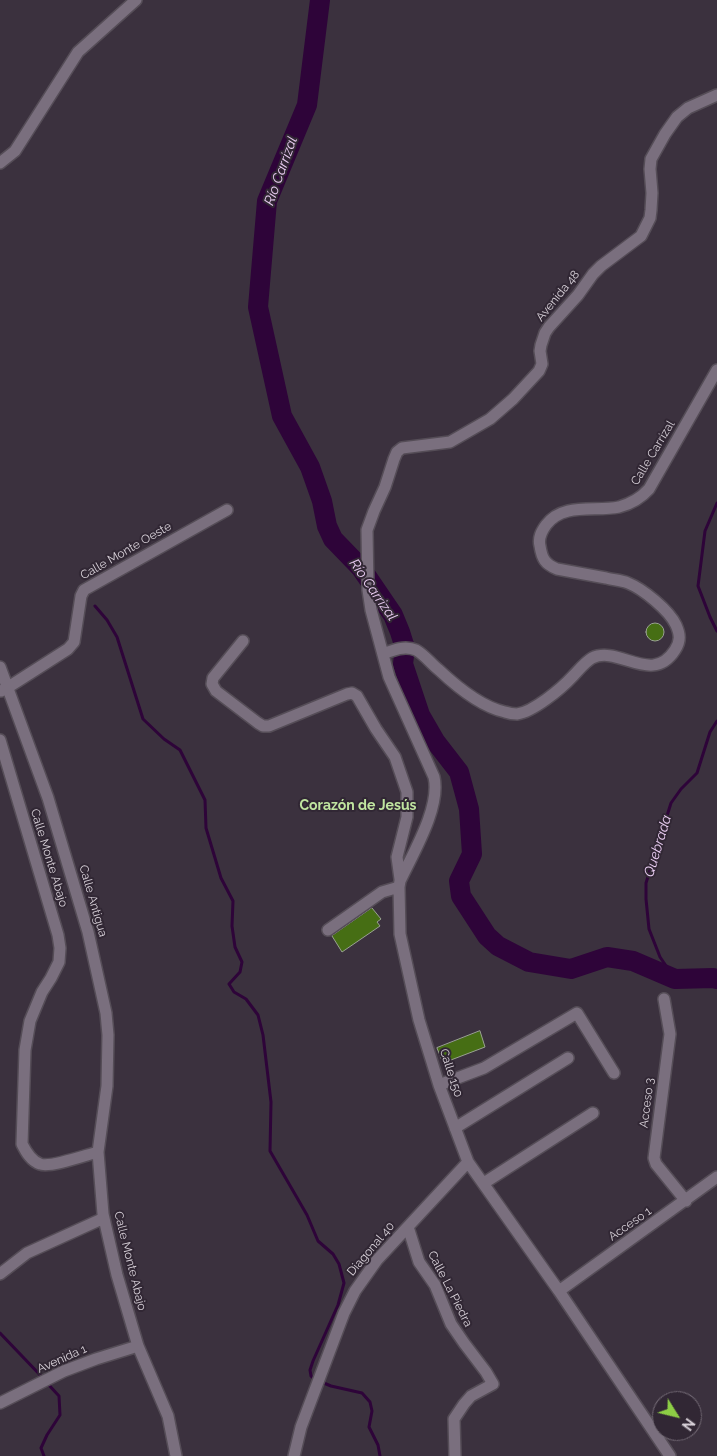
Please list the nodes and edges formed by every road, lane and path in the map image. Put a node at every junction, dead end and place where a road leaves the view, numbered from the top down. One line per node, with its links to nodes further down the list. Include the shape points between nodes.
1 (136, 0): 3 (street, via 78,52 15,151)
2 (717, 95): 7 (street, Avenida 48, via 688,108 665,134 651,158 652,210 647,226 641,236 593,274 549,327 541,345 542,364 532,378 490,419 468,433 450,442 402,448 397,452 368,530 368,590)
3 (0, 163)
4 (717, 370): 7 (street, Calle Carrizal, via 649,490 619,507 557,515 542,530 539,540 546,564 557,570 628,582 645,593 674,621 680,634 671,655 652,665 601,655 591,658 552,696 517,714 487,706 415,650 405,648)
5 (227, 510): 9 (street, Calle Monte Oeste, via 84,590 74,642 68,650)
6 (244, 641): 11 (street, via 213,678 212,684 216,691 258,724 269,726 347,694 358,696 395,757 407,792 407,817 398,849)
7 (383, 654): 11 (street, Calle 150, via 389,677 436,786 432,812)
8 (0, 667): 9 (street, Calle Antigua)
9 (4, 690): 19 (street, Calle Antigua, via 48,798 88,932 106,1013 107,1086)
10 (0, 740): 19 (street, Calle Monte Abajo, via 60,948 59,962 30,1020 25,1050 22,1144 35,1162 42,1165)
11 (399, 884): 12 (street, via 382,892); 16 (street, Calle 150, via 400,934 419,1020)
12 (328, 930)
13 (664, 999): 23 (street, Acceso 3, via 670,1034 654,1158)
14 (568, 1058): 18 (street)
15 (614, 1073): 16 (street, via 577,1013 484,1068)
16 (439, 1085): 18 (street, Calle 150)
17 (593, 1113): 22 (street)
18 (455, 1128): 20 (street, Calle 150)
19 (98, 1152): 24 (street, Calle Monte Abajo)
20 (468, 1162): 22 (street, Calle 150); 25 (street, Diagonal 40)
21 (717, 1177): 23 (street, Acceso 1)
22 (484, 1183): 27 (street, Calle 150)
23 (686, 1201): 27 (street, Acceso 1)
24 (104, 1218): 26 (street, via 27,1253); 28 (street, Calle Monte Abajo)
25 (408, 1226): 31 (street, Diagonal 40, via 354,1291 301,1426); 32 (street, Calle La Piedra, via 420,1262 435,1284 451,1324 493,1384 471,1396 454,1419)
26 (0, 1274)
27 (559, 1292): 33 (street, Calle 150)
28 (138, 1346): 29 (street, Avenida 1, via 96,1359); 30 (street, Calle Monte Abajo, via 168,1416)
29 (0, 1403)
30 (176, 1456)
31 (294, 1456)
32 (454, 1456)
33 (670, 1456)

